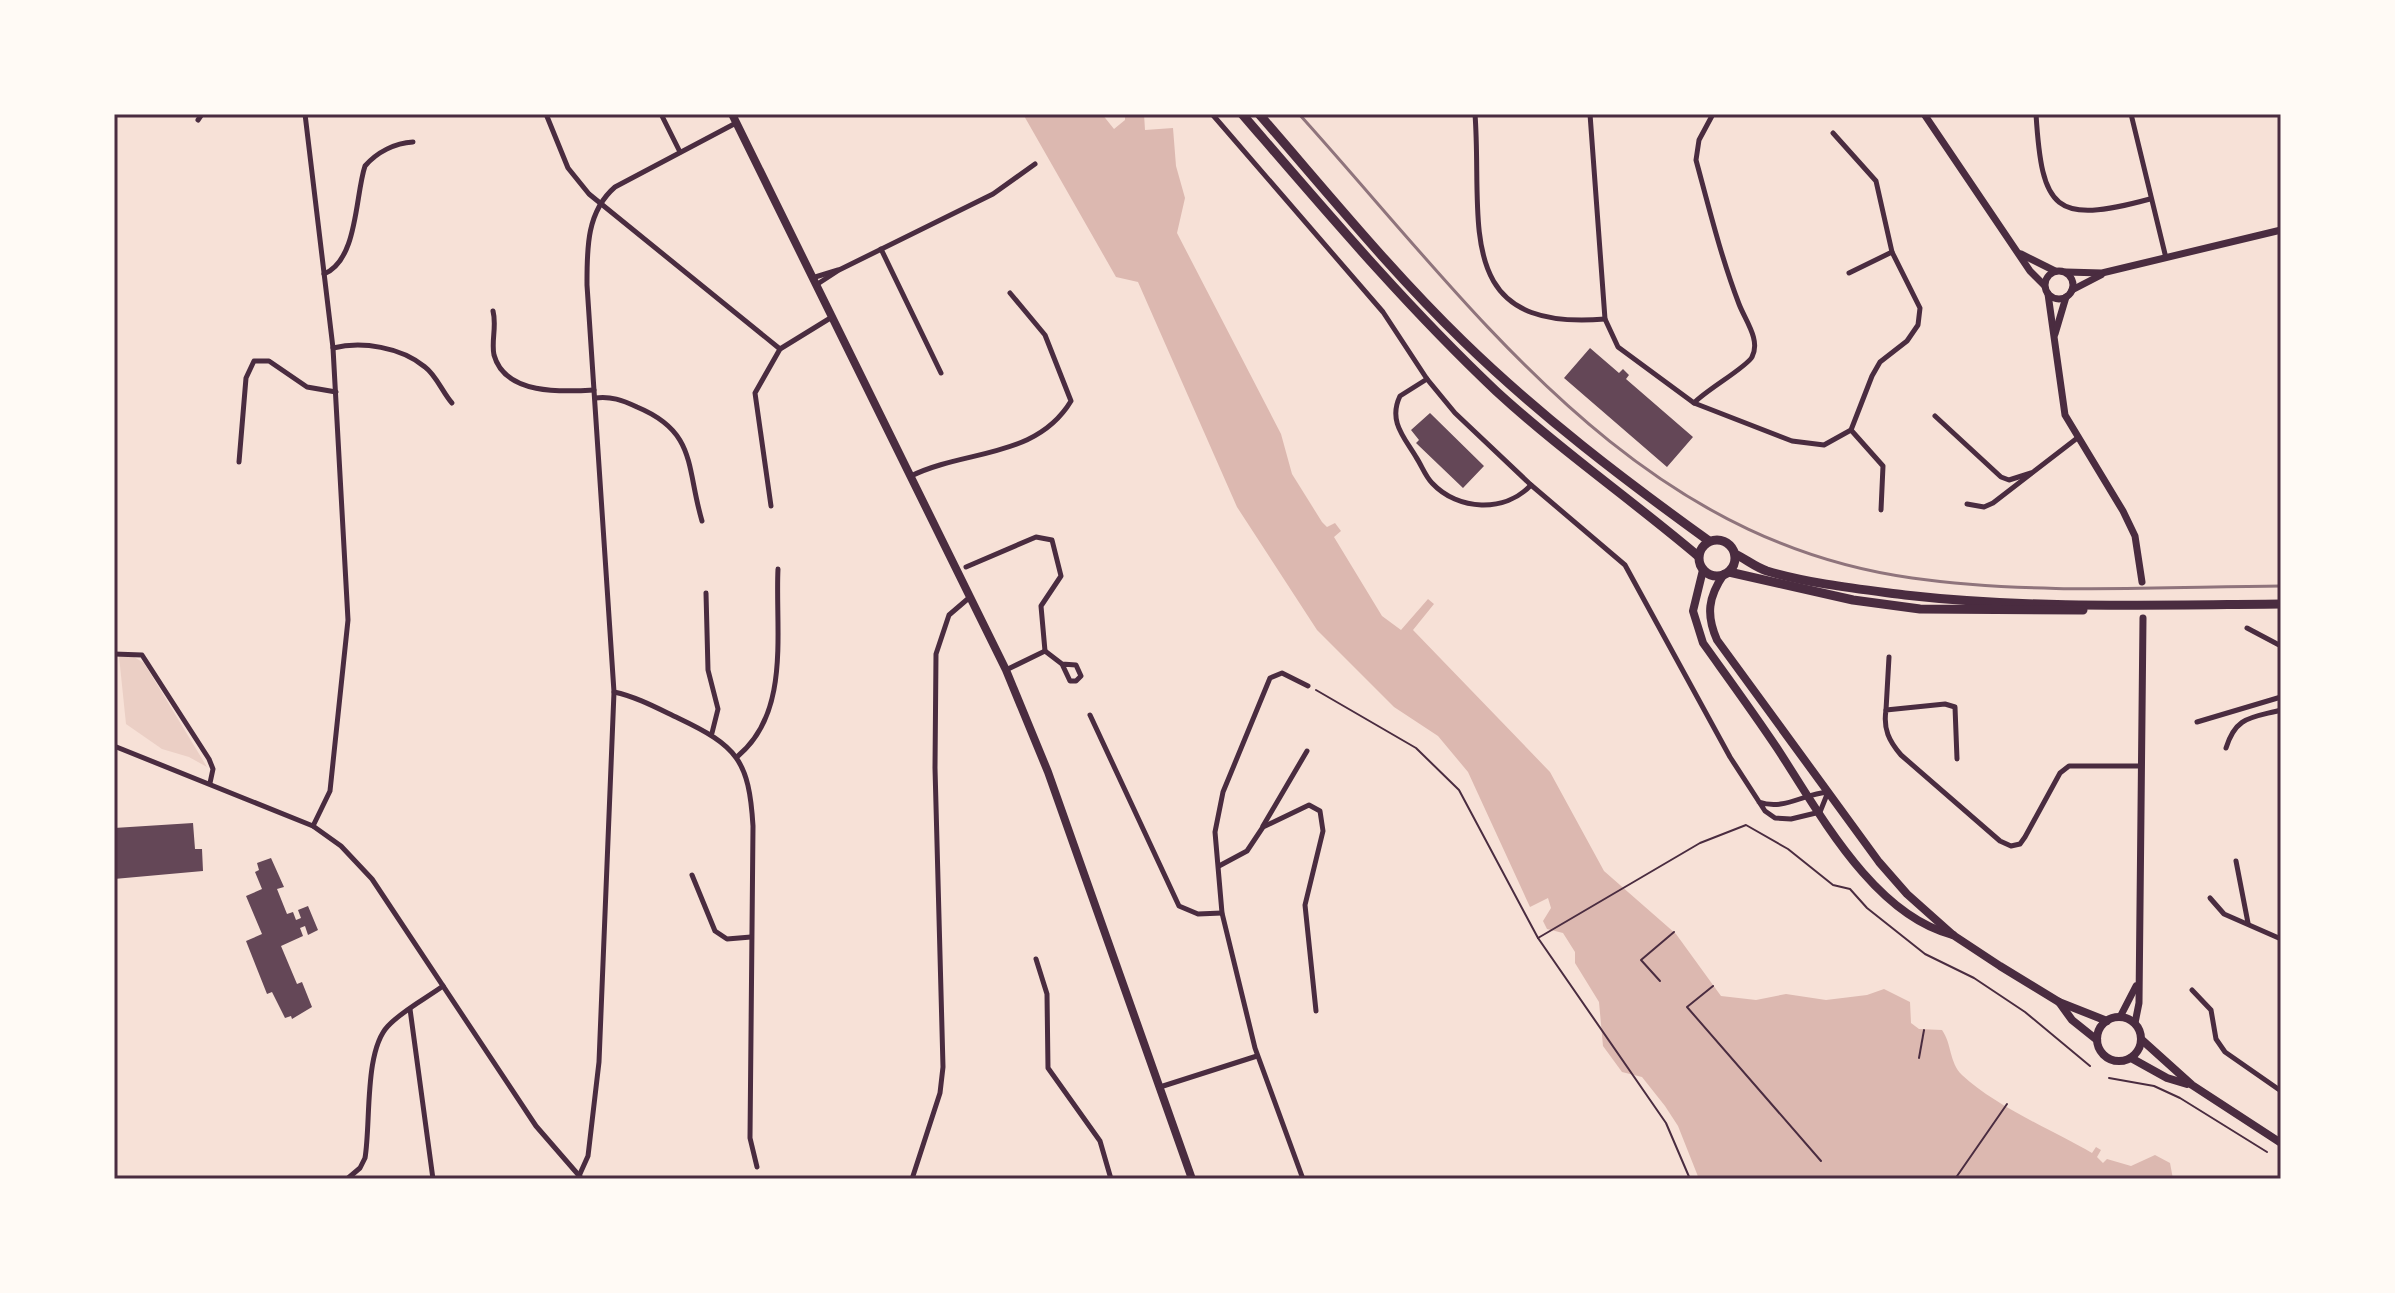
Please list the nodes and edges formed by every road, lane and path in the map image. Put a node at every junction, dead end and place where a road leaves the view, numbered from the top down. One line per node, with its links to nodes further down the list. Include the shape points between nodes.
1 (202, 114): 15 (street)
2 (305, 114): 32 (street)
3 (546, 114): 22 (street, via 568,168)
4 (661, 114): 19 (street)
5 (732, 114): 16 (main road)
6 (1212, 114): 46 (street, via 1383,312)
7 (1242, 114): 65 (highway, via 1369,260 1466,361 1536,426)
8 (1259, 114): 63 (highway, via 1468,346 1566,434)
9 (1475, 114): 41 (street, via 1482,251 1495,285 1513,305 1536,317)
10 (1590, 114): 41 (street)
11 (1713, 114): 51 (street, via 1699,140 1696,160 1754,353)
12 (1924, 114): 26 (street)
13 (2036, 114): 21 (street, via 2040,164 2057,201 2088,213)
14 (2131, 114): 21 (street)
15 (198, 120)
16 (736, 123): 19 (street); 33 (main road)
17 (1833, 133): 25 (street, via 1876,181)
18 (413, 142): 32 (street, via 389,148 365,166 351,240)
19 (680, 152): 22 (street, via 615,187)
20 (1035, 164): 24 (street, via 993,194)
21 (2150, 199): 27 (street)
22 (600, 204): 44 (street); 47 (street, via 587,250)
23 (2281, 230): 27 (street)
24 (881, 249): 33 (street); 45 (street)
25 (1892, 252): 30 (street); 53 (street, via 1920,308 1918,325 1880,362)
26 (2021, 254): 28 (street); 34 (street)
27 (2166, 258): 31 (street)
28 (2055, 271): 29 (street); 34 (street)
29 (2066, 272): 31 (street); 35 (street)
30 (1849, 273)
31 (2102, 273): 35 (street)
32 (324, 274): 43 (street)
33 (814, 281): 40 (main road)
34 (2044, 285): 37 (street)
35 (2072, 290): 38 (street)
36 (1010, 293): 57 (street, via 1045,335 1071,401 1044,432 1027,442)
37 (2048, 294): 38 (street); 42 (street)
38 (2066, 297): 42 (street)
39 (493, 311): 47 (street, via 495,357 511,379 559,391)
40 (832, 317): 44 (street); 57 (main road)
41 (1605, 319): 51 (street, via 1618,347)
42 (2055, 334): 54 (street, via 2065,415)
43 (333, 348): 48 (street); 50 (street, via 366,344 395,352 426,367)
44 (780, 349): 60 (street, via 753,400)
45 (941, 373)
46 (1427, 379): 58 (street); 58 (street, via 1400,396 1396,411 1399,433 1430,482 1452,499 1481,505 1515,498)
47 (594, 390): 49 (street)
48 (336, 392): 55 (street, via 307,387 269,361 254,361 246,378); 104 (street, via 348,620 330,791)
49 (595, 398): 62 (street, via 611,396 629,403 676,431); 85 (street)
50 (452, 403)
51 (1694, 403): 53 (street, via 1792,441 1824,445)
52 (1935, 416): 56 (street, via 2001,477)
53 (1851, 430): 61 (street, via 1883,466)
54 (2076, 439): 56 (street); 70 (street, via 2135,536)
55 (239, 462)
56 (2032, 473): 59 (street, via 1993,503)
57 (910, 476): 72 (main road)
58 (1531, 485): 102 (street, via 1625,565)
59 (1967, 504)
60 (771, 506)
61 (1881, 510)
62 (702, 521)
63 (1709, 541): 64 (highway, via 1723,540); 65 (highway)
64 (1735, 554): 69 (highway); 74 (highway, via 1763,570 1856,589 1963,600)
65 (1698, 556): 68 (highway)
66 (966, 567): 78 (street, via 1036,537 1052,540 1061,576 1041,606)
67 (778, 569): 96 (street, via 777,671 761,730)
68 (1703, 570): 69 (highway, via 1710,575); 101 (main road, via 1693,611 1703,643)
69 (1726, 573): 74 (highway, via 1920,609 2091,610); 100 (main road, via 1709,611 1717,640)
70 (2142, 582)
71 (706, 593): 92 (street, via 708,670 718,709)
72 (970, 597): 83 (main road); 148 (street, via 943,624 936,654 943,1067 940,1093)
73 (2281, 604): 74 (highway)
74 (2101, 605)
75 (2143, 618): 98 (street)
76 (2247, 628): 77 (street)
77 (2281, 646)
78 (1045, 651): 81 (street); 83 (street)
79 (114, 654): 99 (street, via 142,655 209,759)
80 (1889, 657): 87 (street)
81 (1062, 664)
82 (114, 668): 91 (street)
83 (1006, 670): 138 (main road)
84 (1308, 686): 107 (street, via 1274,674 1257,703 1216,812); 115 (path, via 1416,748 1459,790)
85 (614, 692): 92 (street); 145 (street, via 599,1062 588,1156)
86 (2281, 697): 90 (street)
87 (1886, 710): 97 (street, via 1955,707); 98 (street, via 1884,724 1901,755 2011,846 2020,844 2069,766)
88 (2281, 710): 94 (street, via 2242,721 2232,729)
89 (1090, 715): 110 (street, via 1179,906 1198,914)
90 (2197, 722)
91 (114, 725)
92 (712, 733): 96 (street)
93 (114, 746): 99 (street)
94 (2226, 748)
95 (1307, 751): 105 (street)
96 (738, 756): 114 (street, via 751,799)
97 (1957, 759)
98 (2140, 766): 119 (street)
99 (210, 783): 104 (street)
100 (1828, 792): 101 (street); 103 (street); 113 (main road, via 1890,876)
101 (1807, 794): 102 (street, via 1782,806); 103 (main road)
102 (1759, 802): 103 (street, via 1775,818)
103 (1820, 812): 113 (main road, via 1881,892 1936,931)
104 (313, 826): 120 (street, via 372,879)
105 (1263, 827): 107 (street, via 1247,851); 125 (street, via 1309,805 1323,817 1305,905)
106 (2236, 861): 111 (street)
107 (1219, 866): 110 (street)
108 (692, 875): 114 (street, via 715,931 727,939)
109 (2210, 898): 111 (street, via 2224,914)
110 (1222, 913): 132 (street)
111 (2248, 924): 116 (street)
112 (1674, 932): 118 (path, via 1641,960)
113 (1953, 935): 123 (main road)
114 (751, 937): 144 (street, via 750,1138)
115 (1538, 938): 135 (path, via 1700,843 1732,827 1749,826 1833,885 1850,889 1925,954 2025,1012); 152 (path, via 1666,1123)
116 (2281, 939)
117 (1036, 959): 149 (street, via 1047,994 1048,1068 1100,1141)
118 (1660, 981)
119 (2137, 984): 126 (street); 128 (street)
120 (443, 986): 124 (street); 145 (street, via 536,1126)
121 (1713, 986): 143 (path, via 1687,1007)
122 (2192, 990): 139 (street, via 2211,1010 2216,1039 2225,1052)
123 (2059, 1002): 127 (main road); 130 (main road)
124 (410, 1009): 146 (street, via 386,1027 376,1047 365,1158); 147 (street)
125 (1316, 1011)
126 (2120, 1017): 127 (main road); 128 (main road)
127 (2107, 1021): 130 (main road)
128 (2135, 1023): 131 (main road)
129 (1924, 1030): 133 (path)
130 (2097, 1040): 134 (main road, via 2111,1060)
131 (2142, 1040): 134 (main road); 137 (main road)
132 (1257, 1056): 138 (street); 151 (street)
133 (1919, 1058)
134 (2131, 1058): 137 (main road)
135 (2090, 1066)
136 (2109, 1078): 142 (path, via 2154,1086 2180,1098)
137 (2192, 1085): 141 (main road)
138 (1160, 1087): 150 (main road)
139 (2281, 1091)
140 (2007, 1104): 153 (path)
141 (2281, 1143)
142 (2267, 1152)
143 (1821, 1161)
144 (757, 1167)
145 (580, 1178)
146 (347, 1179)
147 (433, 1179)
148 (912, 1179)
149 (1111, 1179)
150 (1192, 1179)
151 (1303, 1179)
152 (1690, 1179)
153 (1955, 1179)

